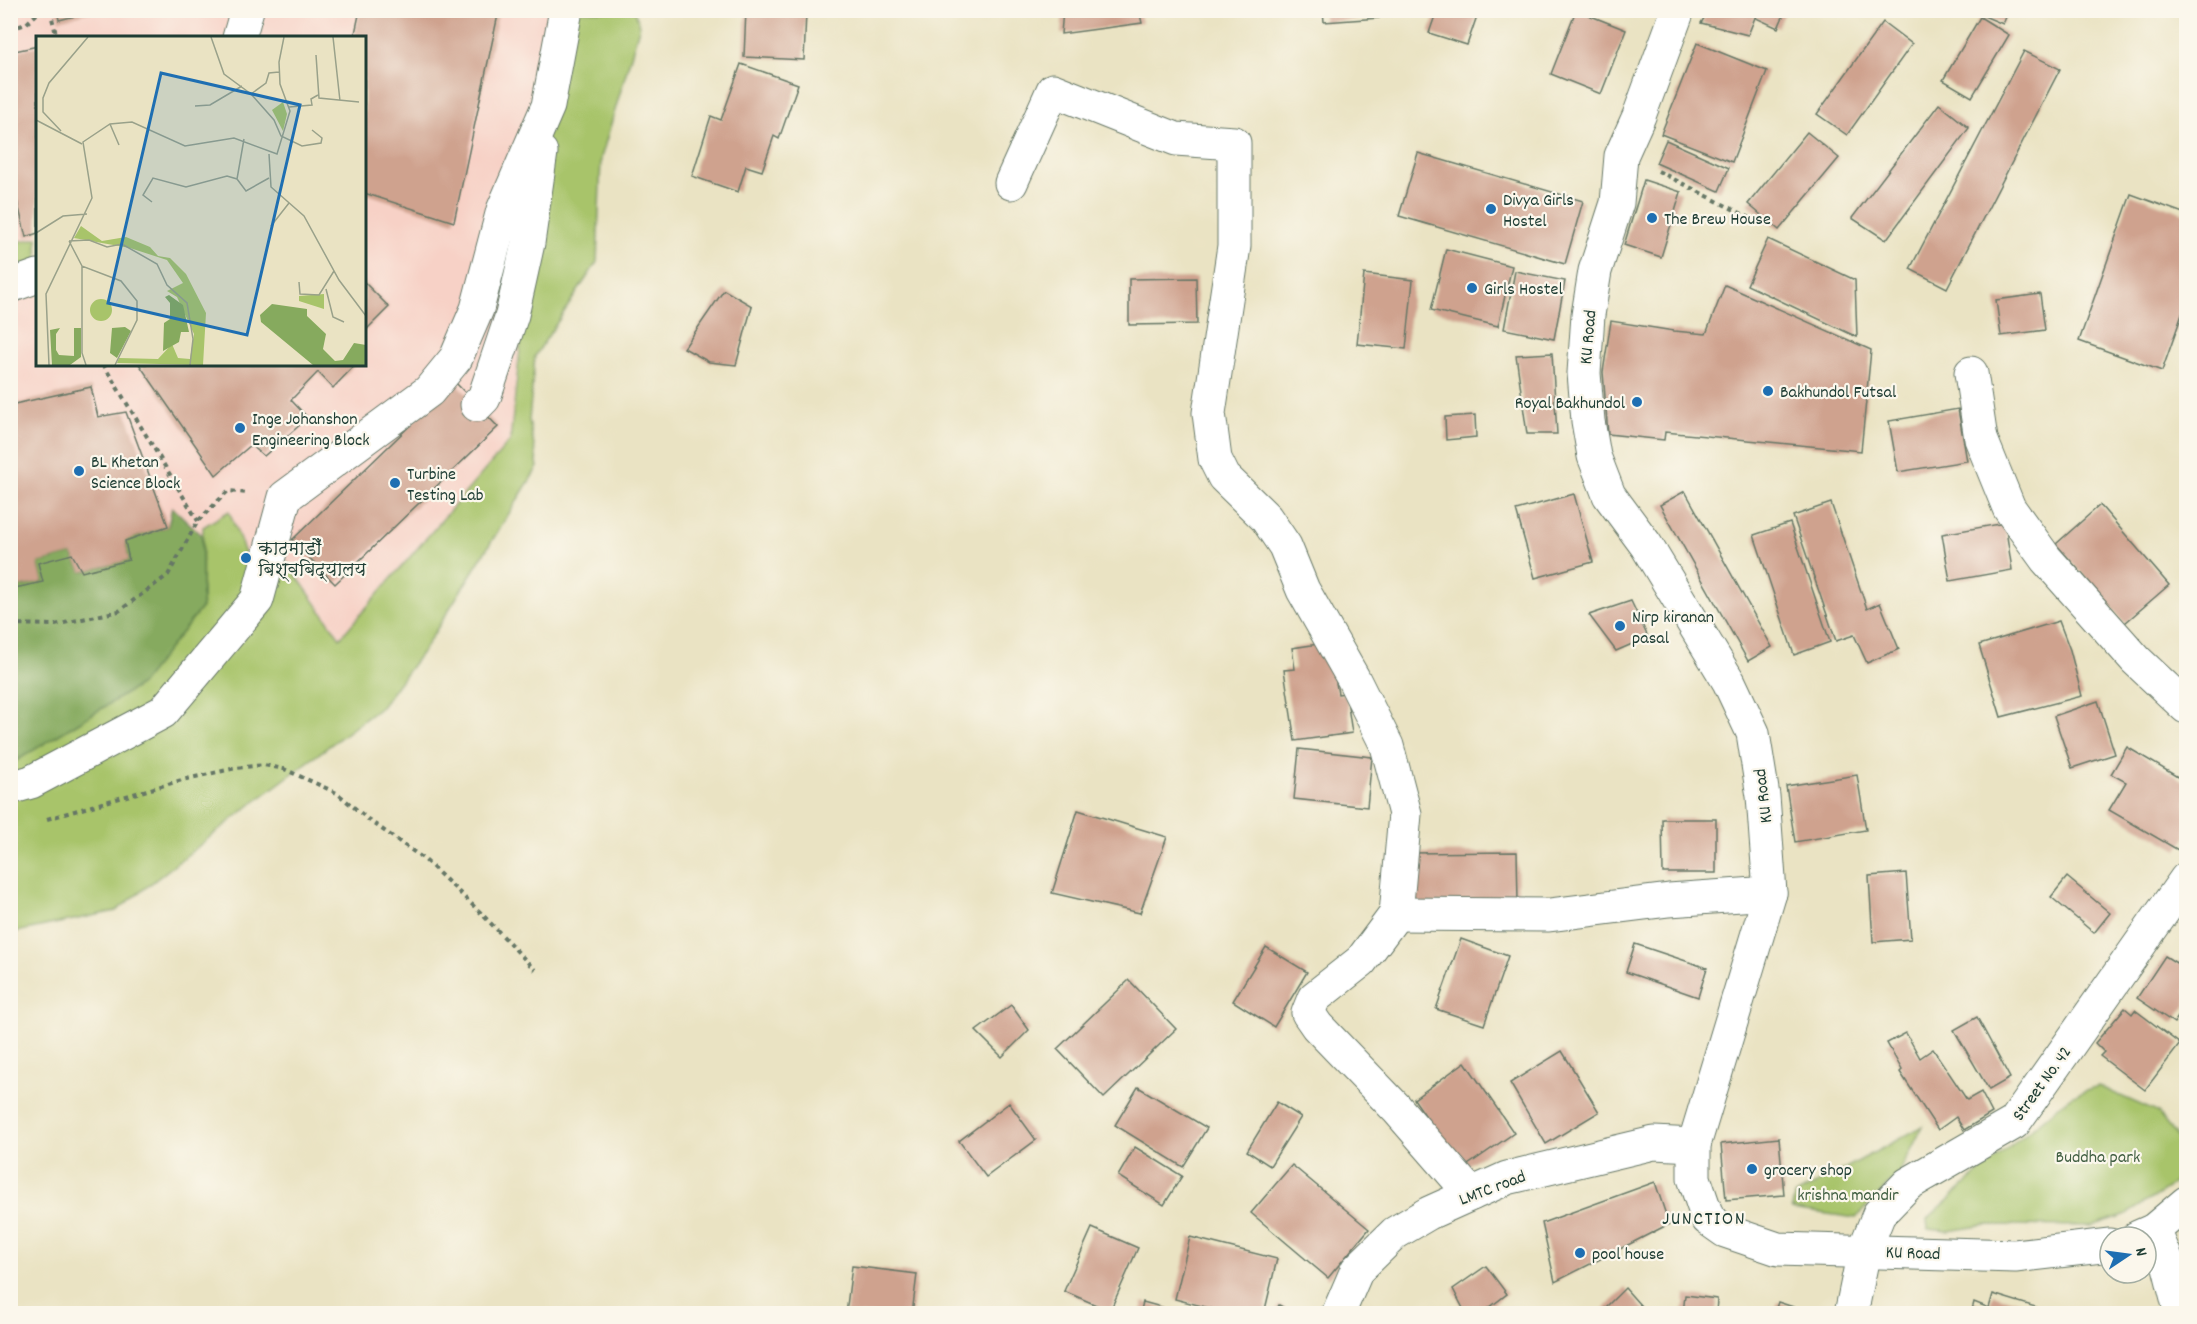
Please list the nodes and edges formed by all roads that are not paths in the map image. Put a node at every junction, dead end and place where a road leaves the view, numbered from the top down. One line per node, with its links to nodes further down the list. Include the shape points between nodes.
1 (247, 10): 4 (street)
2 (566, 10): 5 (street)
3 (1678, 10): 14 (street, KU Road, via 1621,156 1617,203 1595,271 1584,373 1588,421 1594,456 1609,495 1646,545 1717,662 1753,733 1763,796)
4 (240, 36)
5 (548, 106): 10 (street, via 528,243 512,315 484,398); 12 (street, via 503,210 477,309 456,358 429,391 285,497 257,600 163,711 31,782)
6 (1011, 183): 15 (street, via 1053,90 1176,139 1234,143 1234,246 1209,413 1215,459 1224,477 1266,518 1285,546 1303,590 1387,746 1405,814)
7 (36, 277): 8 (street)
8 (10, 286)
9 (1971, 373): 11 (street, via 1981,439 2009,508 2076,593 2136,660)
10 (477, 405)
11 (2187, 707)
12 (10, 788)
13 (2187, 879): 22 (street, Street No. 42, via 2014,1123 1908,1184 1880,1214)
14 (1770, 893): 15 (street, via 1669,900 1549,915); 16 (street, KU Road)
15 (1396, 914): 17 (street, via 1361,961 1314,998 1308,1013)
16 (1694, 1145): 17 (street, LMTC road, via 1654,1143 1507,1178); 22 (street, KU Road, via 1694,1178 1708,1219 1725,1231 1778,1249)
17 (1471, 1194): 23 (street, LMTC road, via 1395,1233 1358,1270)
18 (2187, 1203): 19 (street)
19 (2157, 1225)
20 (2098, 1246): 22 (street, KU Road, via 2015,1256)
21 (2158, 1249): 25 (street, via 2168,1263)
22 (1864, 1251): 24 (street, Street No. 42)
23 (1338, 1314)
24 (1851, 1314)
25 (2181, 1314)

